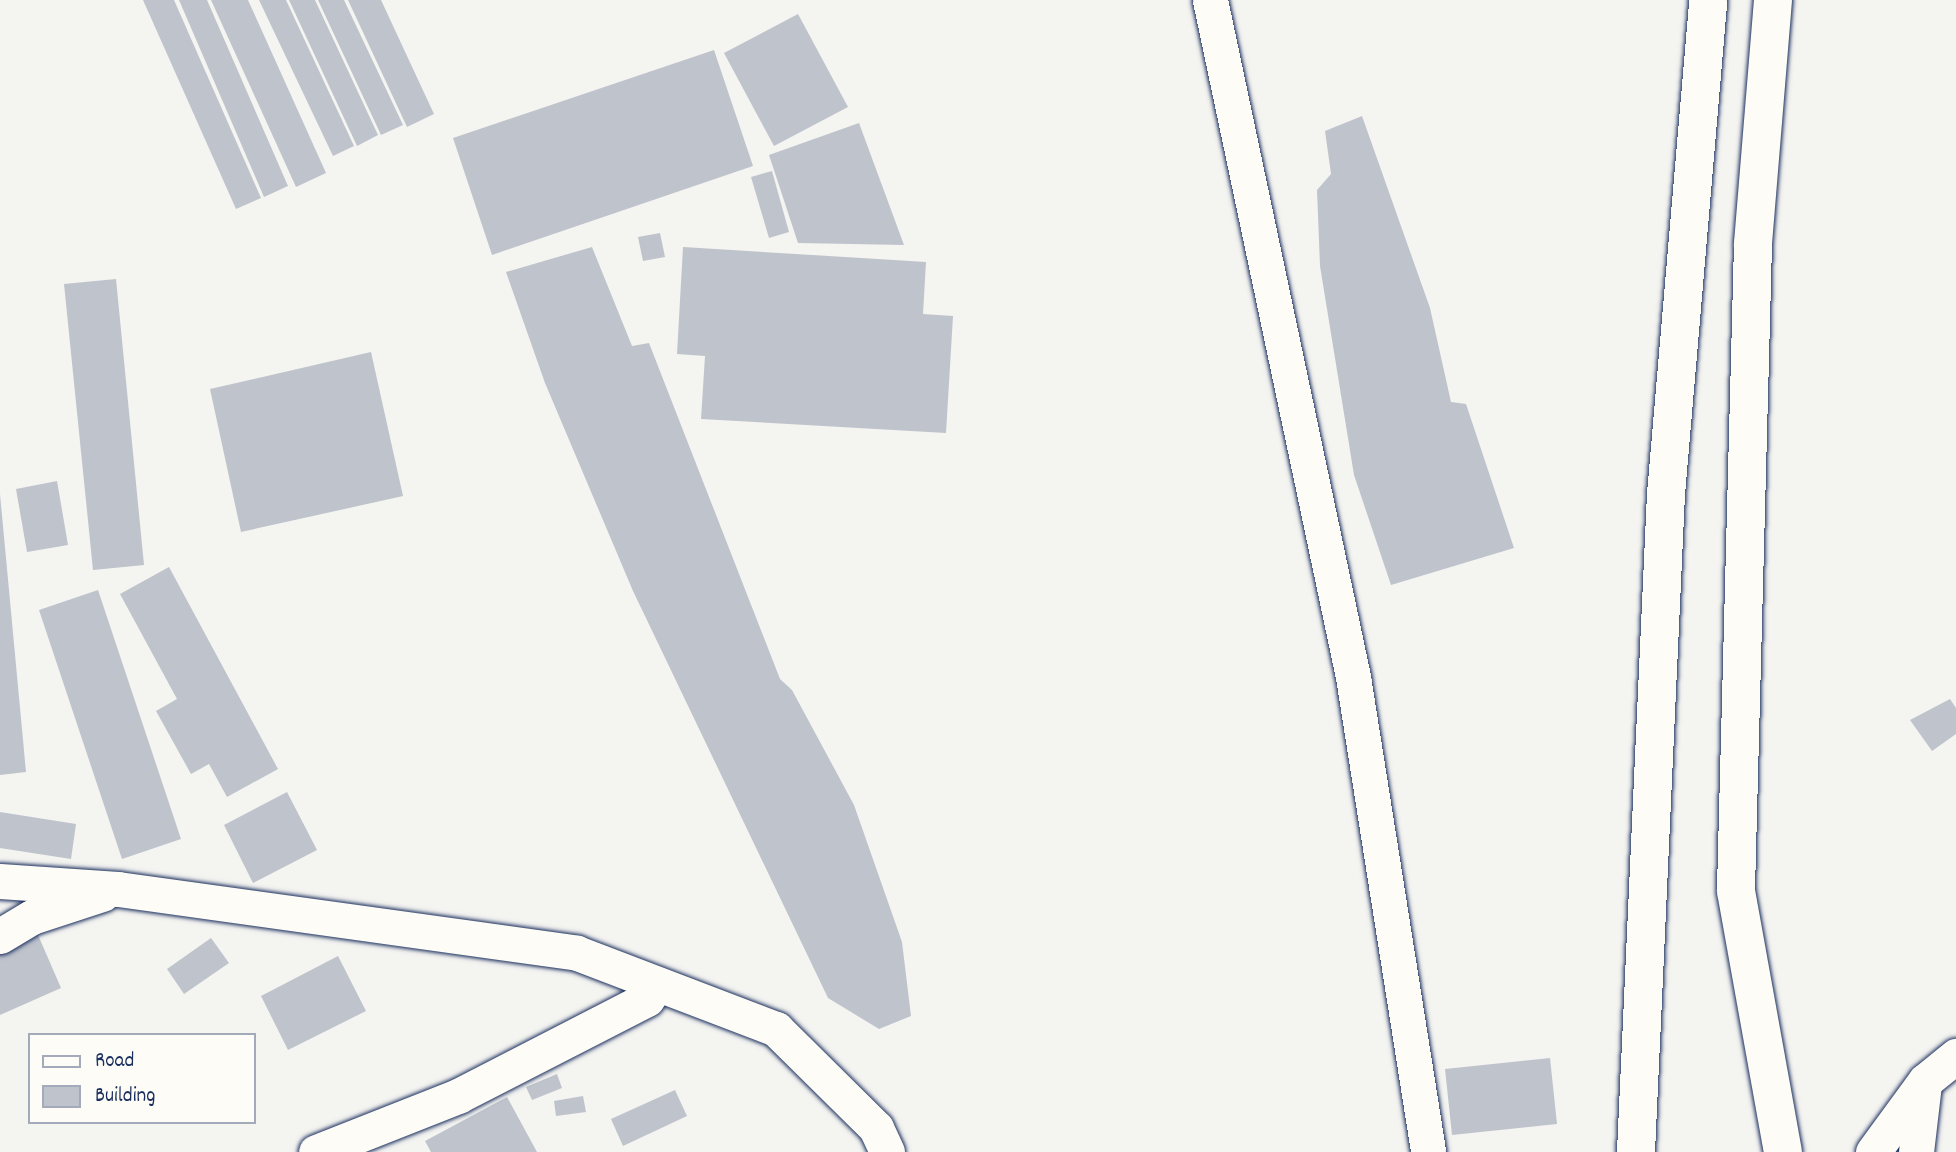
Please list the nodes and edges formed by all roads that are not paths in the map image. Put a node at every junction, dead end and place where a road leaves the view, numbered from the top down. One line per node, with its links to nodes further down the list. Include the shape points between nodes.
1 (1210, 0): 12 (street, via 1353,677)
2 (1707, 0): 13 (main road, via 1666,494)
3 (1773, 0): 14 (main road, via 1753,244 1736,891)
4 (0, 881): 5 (street)
5 (118, 889): 6 (street, via 32,917); 7 (street, via 577,953)
6 (0, 936)
7 (657, 984): 10 (street, via 647,999 458,1096); 11 (street, via 776,1029 876,1128)
8 (1956, 1056): 9 (street)
9 (1925, 1081): 15 (street); 16 (street)
10 (316, 1152)
11 (887, 1152)
12 (1427, 1152)
13 (1636, 1152)
14 (1783, 1152)
15 (1873, 1152)
16 (1916, 1152)

